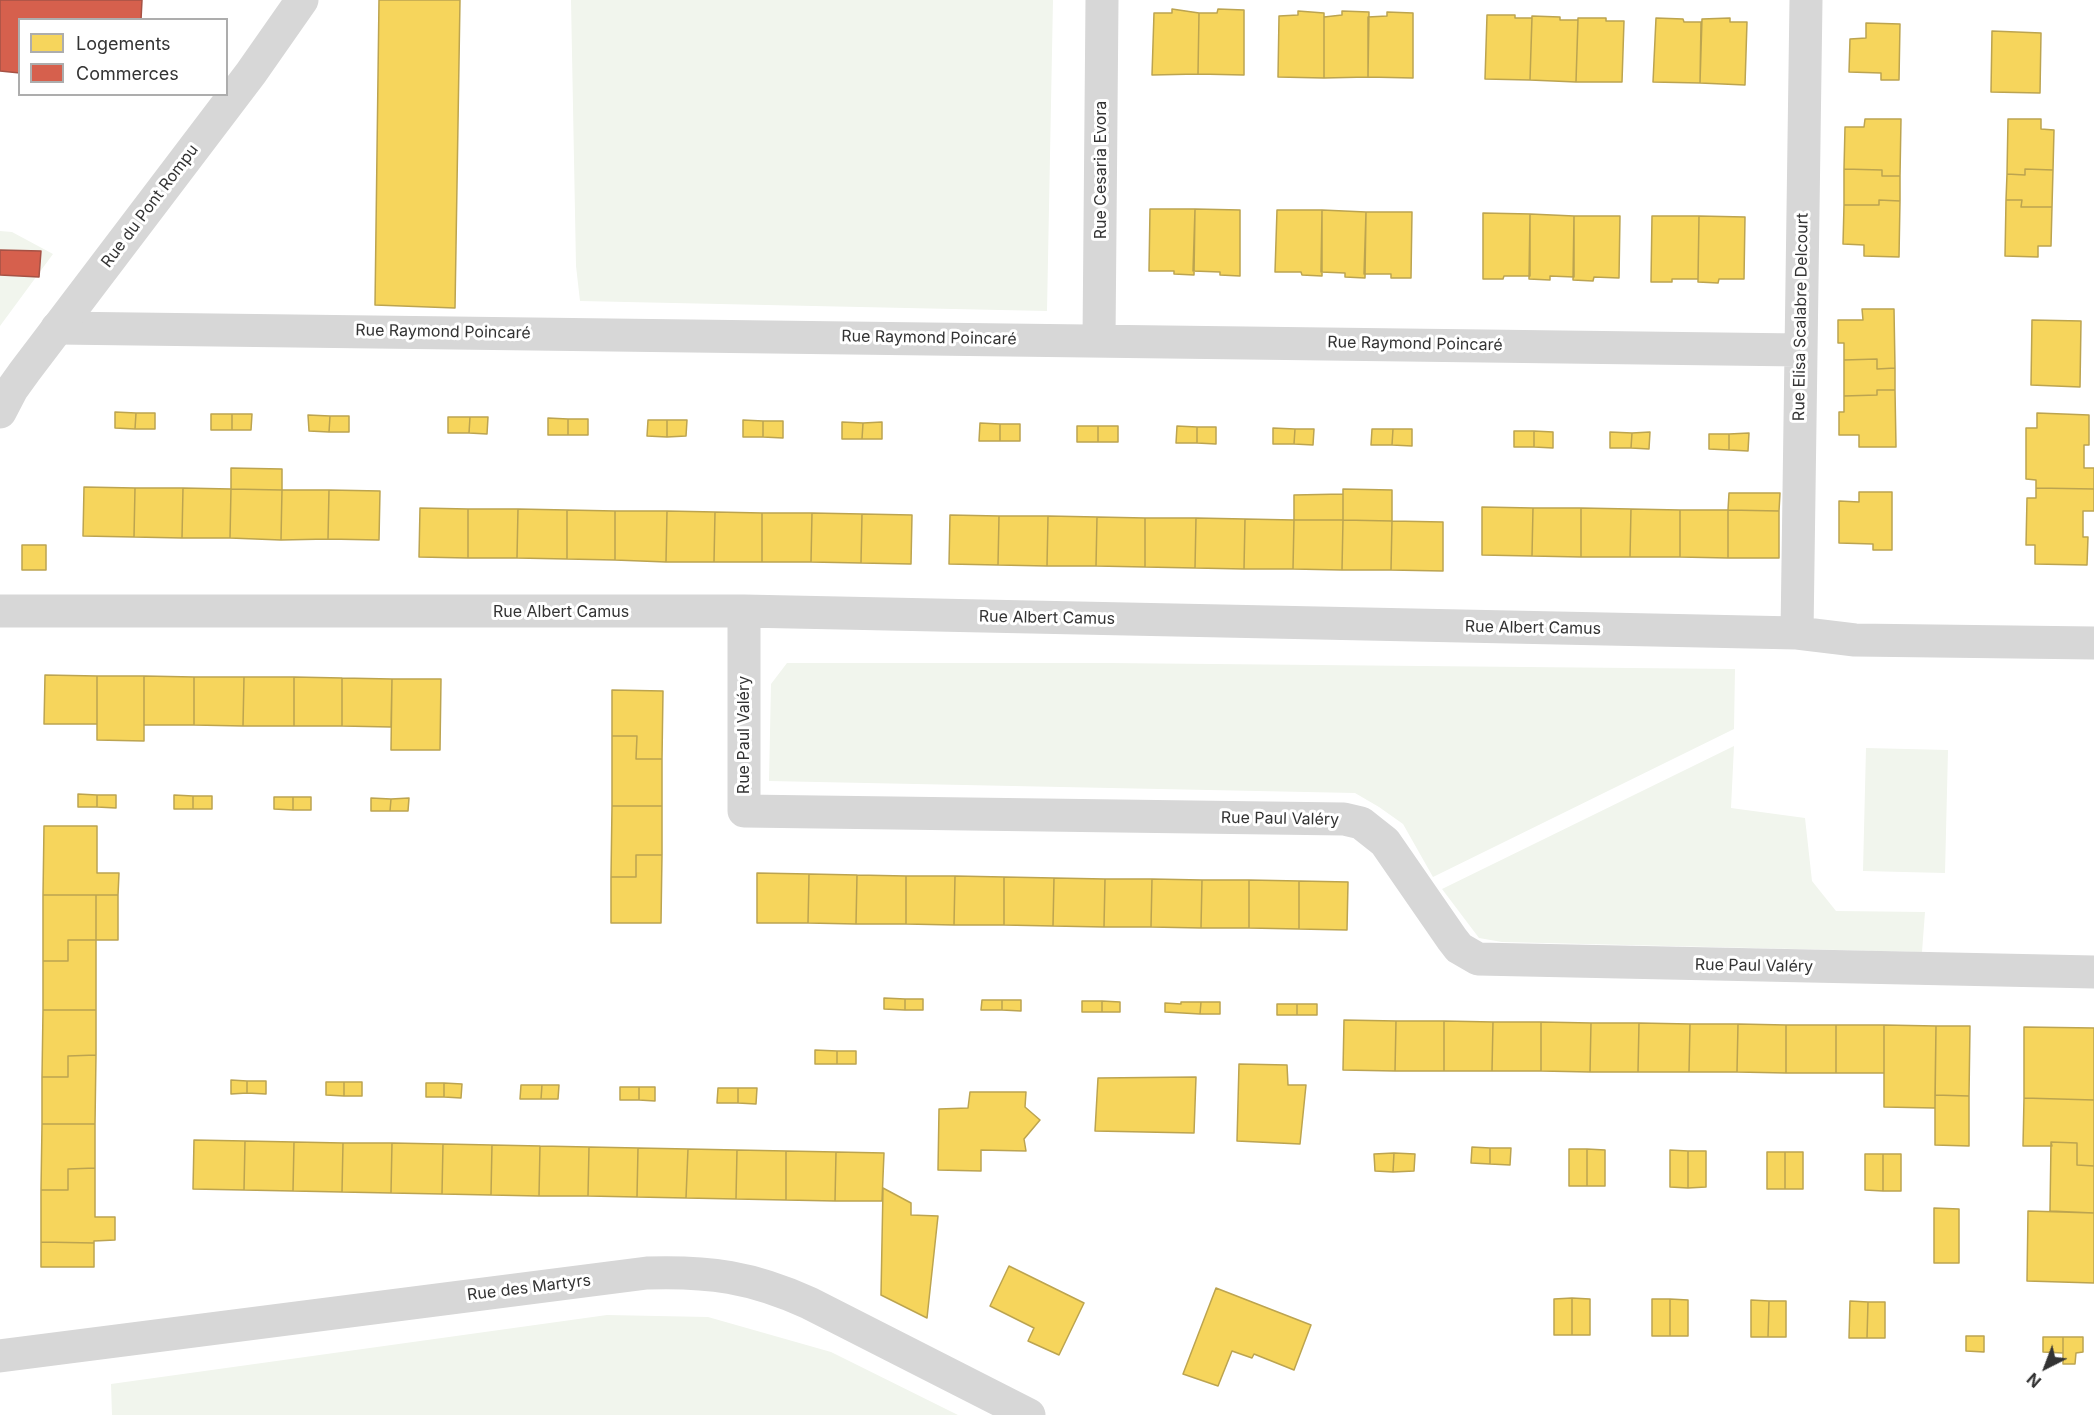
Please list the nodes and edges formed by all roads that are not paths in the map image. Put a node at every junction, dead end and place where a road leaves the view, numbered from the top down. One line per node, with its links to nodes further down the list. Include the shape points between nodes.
1 (302, 0): 4 (street, Rue du Pont Rompu)
2 (1102, 0): 5 (street, Rue Cesaria Evora)
3 (1806, 0): 6 (street, Rue Elisa Scalabre Delcourt)
4 (57, 328): 5 (street, Rue Raymond Poincaré); 7 (street, Rue du Pont Rompu)
5 (1099, 340): 6 (street, Rue Raymond Poincaré)
6 (1801, 350): 10 (street, Rue Elisa Scalabre Delcourt)
7 (0, 412)
8 (0, 611): 9 (street, Rue Albert Camus)
9 (744, 611): 10 (street, Rue Albert Camus); 12 (street, Rue Paul Valéry, via 744,811 1344,819 1361,823 1385,842 1459,948 1478,959)
10 (1797, 633): 11 (street, Rue Albert Camus, via 1855,640)
11 (2094, 643)
12 (2094, 972)
13 (0, 1356): 14 (street, Rue des Martyrs, via 647,1273 686,1272 752,1281 782,1290)
14 (1029, 1415)

